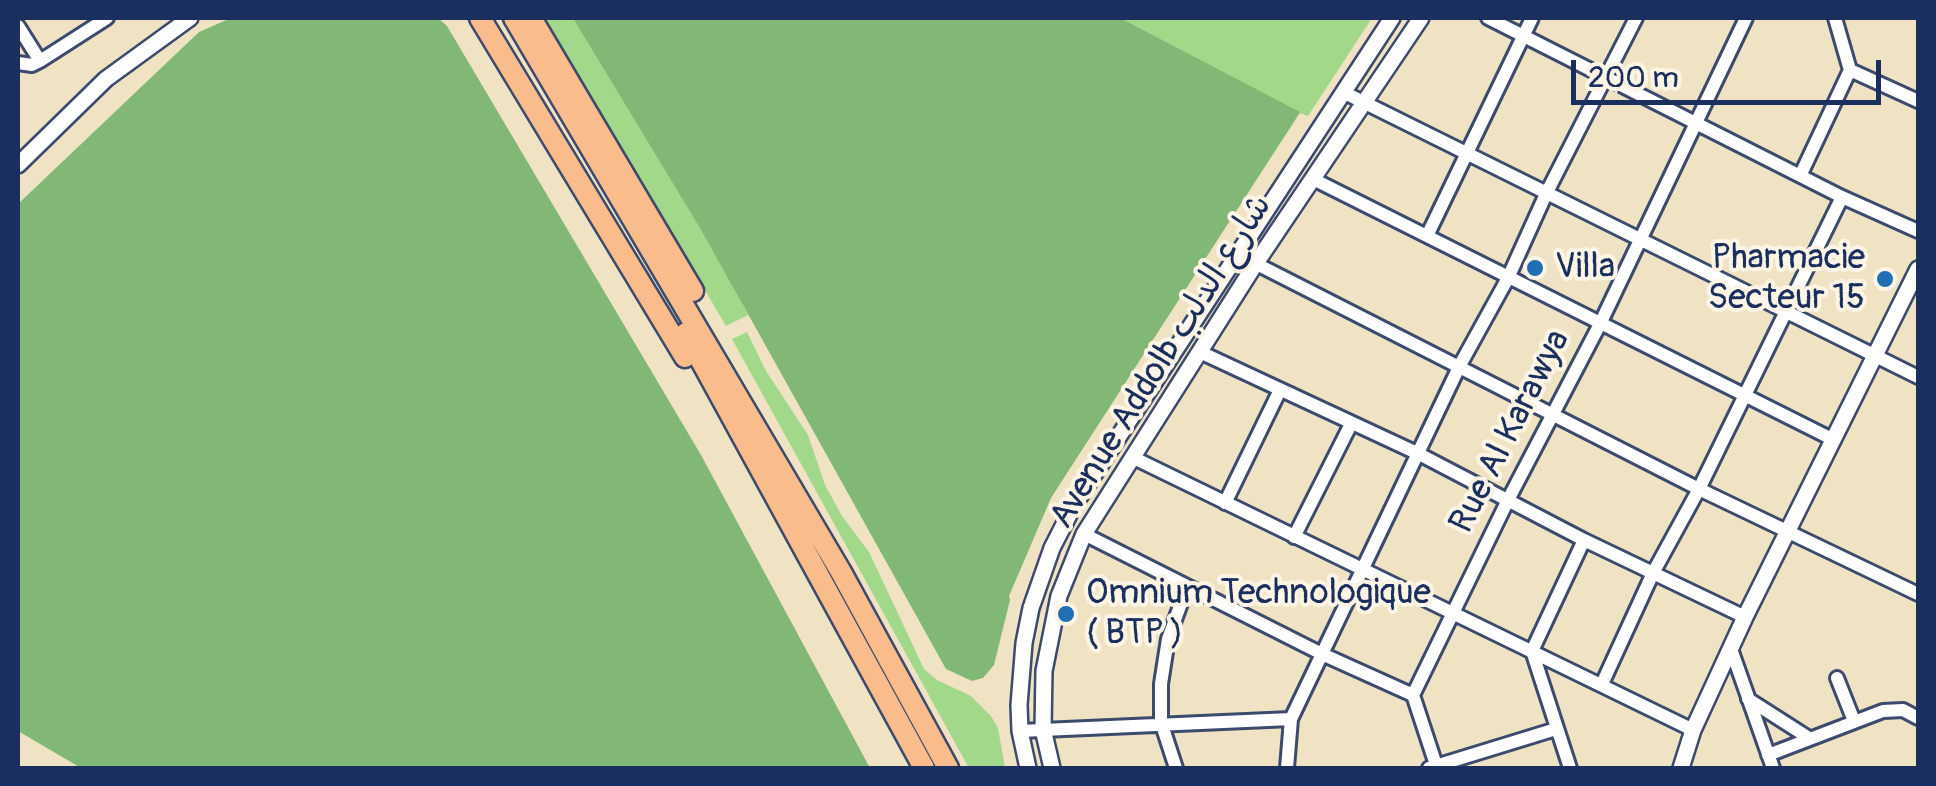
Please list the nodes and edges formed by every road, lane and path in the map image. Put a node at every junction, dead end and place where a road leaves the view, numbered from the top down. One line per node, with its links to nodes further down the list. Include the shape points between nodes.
1 (190, 18): 25 (street, via 106,79)
2 (480, 18): 52 (highway, via 740,452)
3 (498, 18): 52 (highway)
4 (514, 18): 52 (highway)
5 (531, 18): 52 (highway, via 769,430)
6 (1392, 18): 20 (street, Avenue Addolb شارع الدلب)
7 (1421, 18): 22 (street, Avenue Addolb شارع الدلب)
8 (1488, 18): 15 (street)
9 (1532, 18): 15 (street)
10 (1636, 18): 19 (street)
11 (1746, 18): 23 (street, Rue Al Karawya)
12 (1835, 18): 18 (street)
13 (99, 20): 16 (street)
14 (18, 26): 16 (street)
15 (1524, 34): 19 (street); 24 (street)
16 (40, 61): 17 (street)
17 (18, 63)
18 (1850, 70): 21 (street); 26 (street)
19 (1607, 77): 23 (street); 28 (street)
20 (1342, 92): 22 (street); 33 (street, Avenue Addolb شارع الدلب)
21 (1918, 102)
22 (1364, 104): 24 (street); 27 (street, Avenue Addolb شارع الدلب)
23 (1698, 123): 26 (street); 32 (street, Rue Al Karawya)
24 (1467, 156): 28 (street); 31 (street)
25 (18, 164)
26 (1801, 174): 29 (street)
27 (1314, 180): 31 (street); 34 (street, Avenue Addolb شارع الدلب)
28 (1546, 194): 32 (street); 36 (street)
29 (1842, 196): 30 (street); 37 (street)
30 (1918, 231)
31 (1427, 236): 36 (street)
32 (1640, 240): 37 (street); 38 (street, Rue Al Karawya)
33 (1237, 254): 34 (street); 78 (street, Avenue Addolb شارع الدلب, via 1052,548 1028,622)
34 (1256, 263): 39 (street, Avenue Addolb شارع الدلب); 41 (street)
35 (1918, 269): 40 (street)
36 (1508, 278): 38 (street); 41 (street)
37 (1786, 312): 40 (street); 44 (street)
38 (1600, 324): 44 (street); 45 (street, Rue Al Karawya)
39 (1200, 352): 43 (street); 49 (street, Avenue Addolb شارع الدلب)
40 (1875, 355): 42 (street); 47 (street)
41 (1460, 365): 45 (street); 48 (street)
42 (1918, 378)
43 (1280, 390): 46 (street); 53 (street)
44 (1744, 396): 47 (street); 50 (street)
45 (1553, 414): 50 (street); 51 (street, Rue Al Karawya)
46 (1351, 424): 48 (street); 56 (street)
47 (1834, 440): 54 (street)
48 (1419, 454): 51 (street); 58 (street)
49 (1134, 458): 53 (street); 55 (street, Avenue Addolb شارع الدلب)
50 (1699, 489): 54 (street); 59 (street)
51 (1508, 500): 57 (street); 62 (street, Rue Al Karawya)
52 (789, 502): 82 (highway); 83 (highway)
53 (1225, 504): 56 (street)
54 (1789, 530): 61 (street); 63 (street)
55 (1084, 534): 60 (street); 75 (street, Avenue Addolb شارع الدلب, via 1051,624)
56 (1294, 537): 58 (street)
57 (1584, 540): 59 (street); 65 (street)
58 (1366, 569): 62 (street); 66 (street)
59 (1652, 572): 63 (street); 68 (street)
60 (1187, 587): 66 (street); 74 (street, via 1162,668)
61 (1918, 594)
62 (1454, 614): 65 (street); 69 (street, Rue Al Karawya)
63 (1746, 617): 64 (street)
64 (1731, 649): 70 (street); 77 (street)
65 (1532, 651): 68 (street); 76 (street)
66 (1322, 654): 69 (street); 71 (street)
67 (1837, 678): 73 (street)
68 (1602, 684): 77 (street)
69 (1414, 695): 81 (street)
70 (1748, 698): 79 (street); 80 (street)
71 (1291, 718): 74 (street); 87 (street)
72 (1918, 718): 73 (street, via 1894,709)
73 (1854, 720): 79 (street)
74 (1161, 722): 75 (street); 86 (street)
75 (1043, 729): 78 (street); 85 (street, Avenue Addolb شارع الدلب)
76 (1556, 729): 81 (street); 88 (street)
77 (1693, 730): 89 (street)
78 (1020, 731): 84 (street, Avenue Addolb شارع الدلب)
79 (1809, 738): 80 (street)
80 (1770, 762)
81 (1434, 767)
82 (924, 768)
83 (948, 768)
84 (1028, 768)
85 (1052, 768)
86 (1176, 768)
87 (1287, 768)
88 (1570, 768)
89 (1680, 768)

